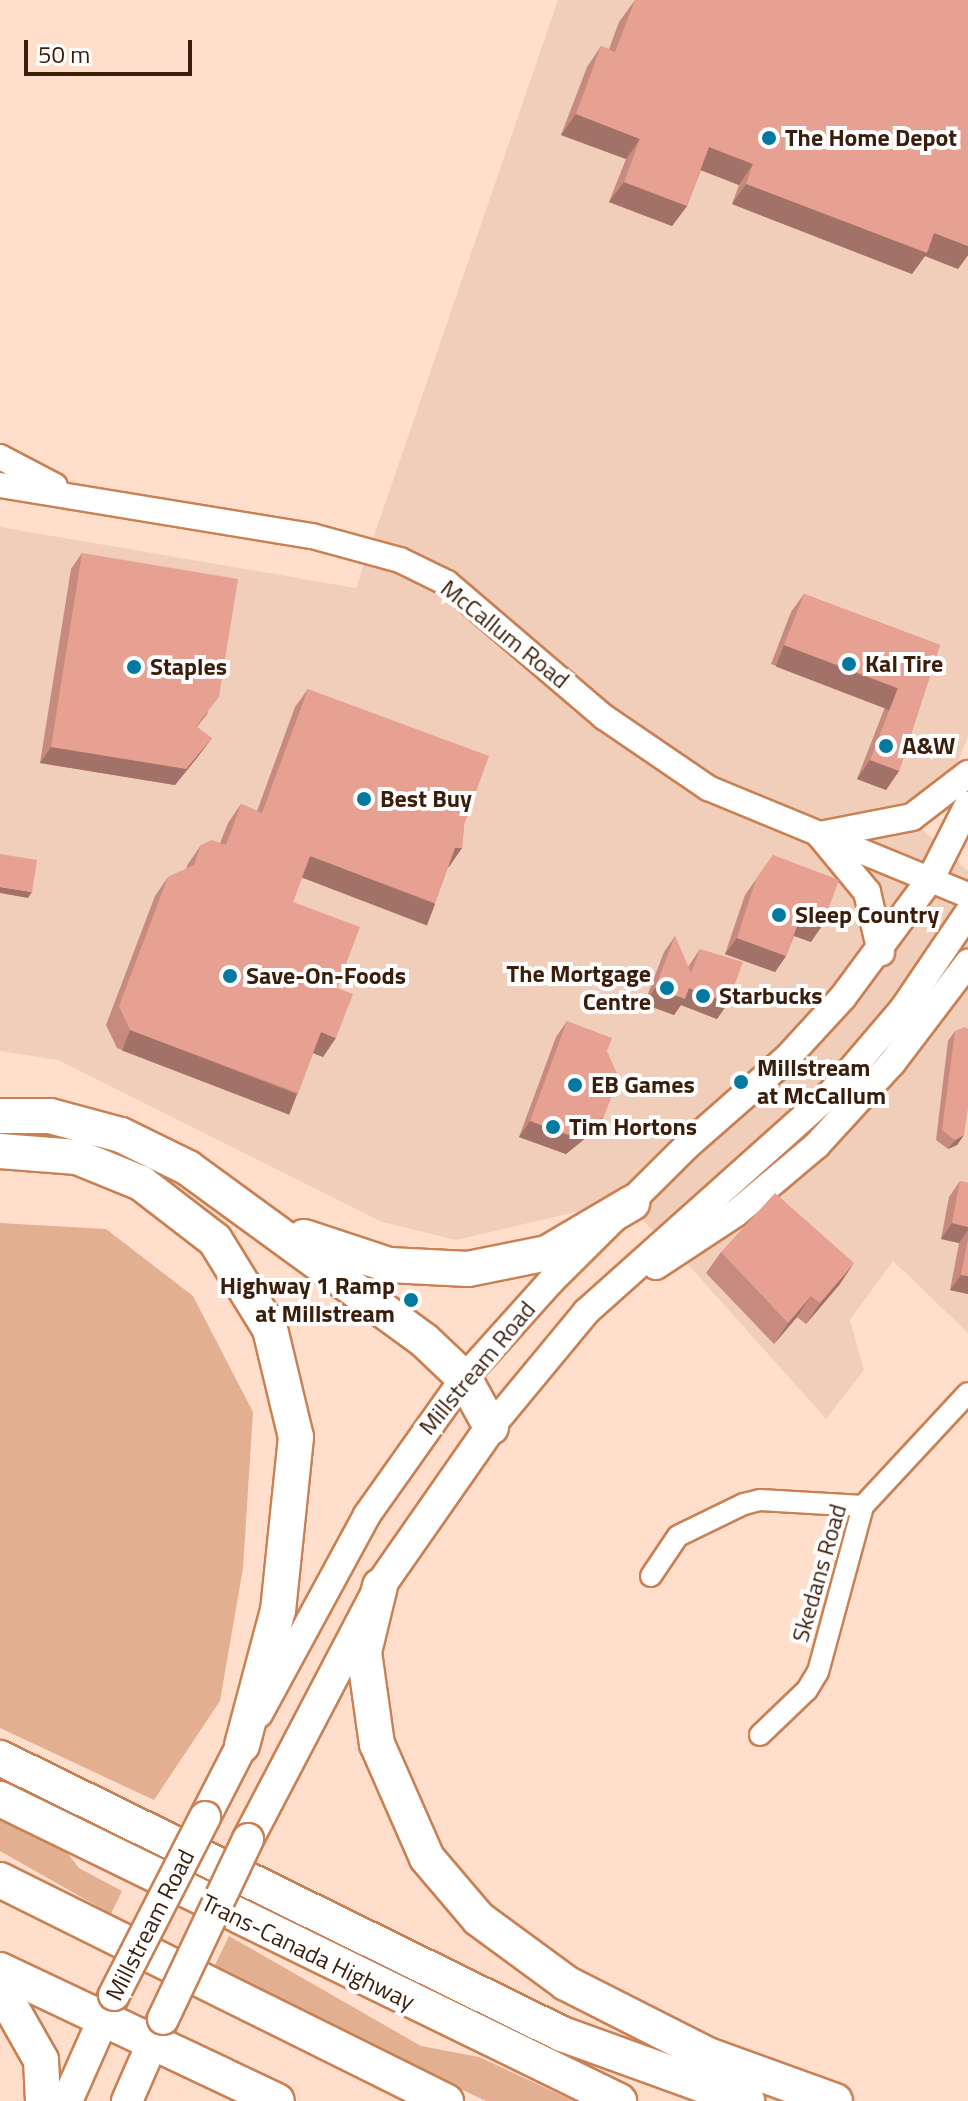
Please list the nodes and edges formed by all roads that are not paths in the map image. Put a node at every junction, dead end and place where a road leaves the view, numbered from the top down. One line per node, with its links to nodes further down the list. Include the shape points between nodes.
1 (0, 457): 3 (street)
2 (0, 485): 3 (street, McCallum Road)
3 (75, 496): 6 (street, McCallum Road, via 312,536 400,560 459,592 604,717 668,764 708,788)
4 (968, 774): 6 (main road, via 912,817)
5 (968, 805): 7 (main road, Millstream Road)
6 (820, 835): 7 (street, McCallum Road); 10 (main road, via 867,892)
7 (931, 878): 8 (street, McCallum Road); 10 (main road, Millstream Road)
8 (968, 895)
9 (968, 913): 16 (main road, Millstream Road, via 903,1009 833,1091)
10 (881, 952): 14 (main road, Millstream Road, via 787,1058)
11 (968, 963): 16 (main road, via 892,1063 817,1145 735,1214)
12 (0, 1116): 15 (highway, via 50,1116 121,1135 188,1168)
13 (0, 1151): 24 (highway, via 77,1157 141,1183 215,1240 270,1329 296,1437 278,1610)
14 (632, 1203): 15 (highway, via 547,1253 468,1269 389,1265 324,1247); 17 (main road, Millstream Road, via 541,1291)
15 (259, 1216): 17 (highway, via 425,1341)
16 (586, 1312): 19 (main road, Millstream Road)
17 (464, 1378): 19 (highway); 24 (main road, Millstream Road, via 367,1515)
18 (968, 1393): 20 (street, Skedans Road)
19 (491, 1427): 22 (main road, Millstream Road)
20 (863, 1506): 21 (street, via 760,1500 744,1504 678,1536); 23 (street, Skedans Road, via 818,1672 807,1690)
21 (651, 1576)
22 (380, 1586): 31 (main road, Millstream Road, bridge, via 248,1839); 39 (highway, via 364,1652 377,1744 427,1858 479,1919 566,1983 708,2055)
23 (760, 1735)
24 (242, 1745): 30 (main road, Millstream Road, bridge)
25 (0, 1758): 38 (highway, via 562,2034)
26 (0, 1799): 37 (highway, Trans-Canada Highway)
27 (0, 1880): 36 (highway)
28 (0, 1970): 30 (highway)
29 (0, 1998): 32 (highway, via 11,2007 41,2060)
30 (109, 2006): 31 (highway); 33 (main road, Millstream Road)
31 (158, 2031): 34 (main road, Millstream Road); 35 (highway)
32 (43, 2101)
33 (67, 2101)
34 (127, 2101)
35 (277, 2101)
36 (446, 2101)
37 (619, 2101)
38 (747, 2101)
39 (835, 2101)

